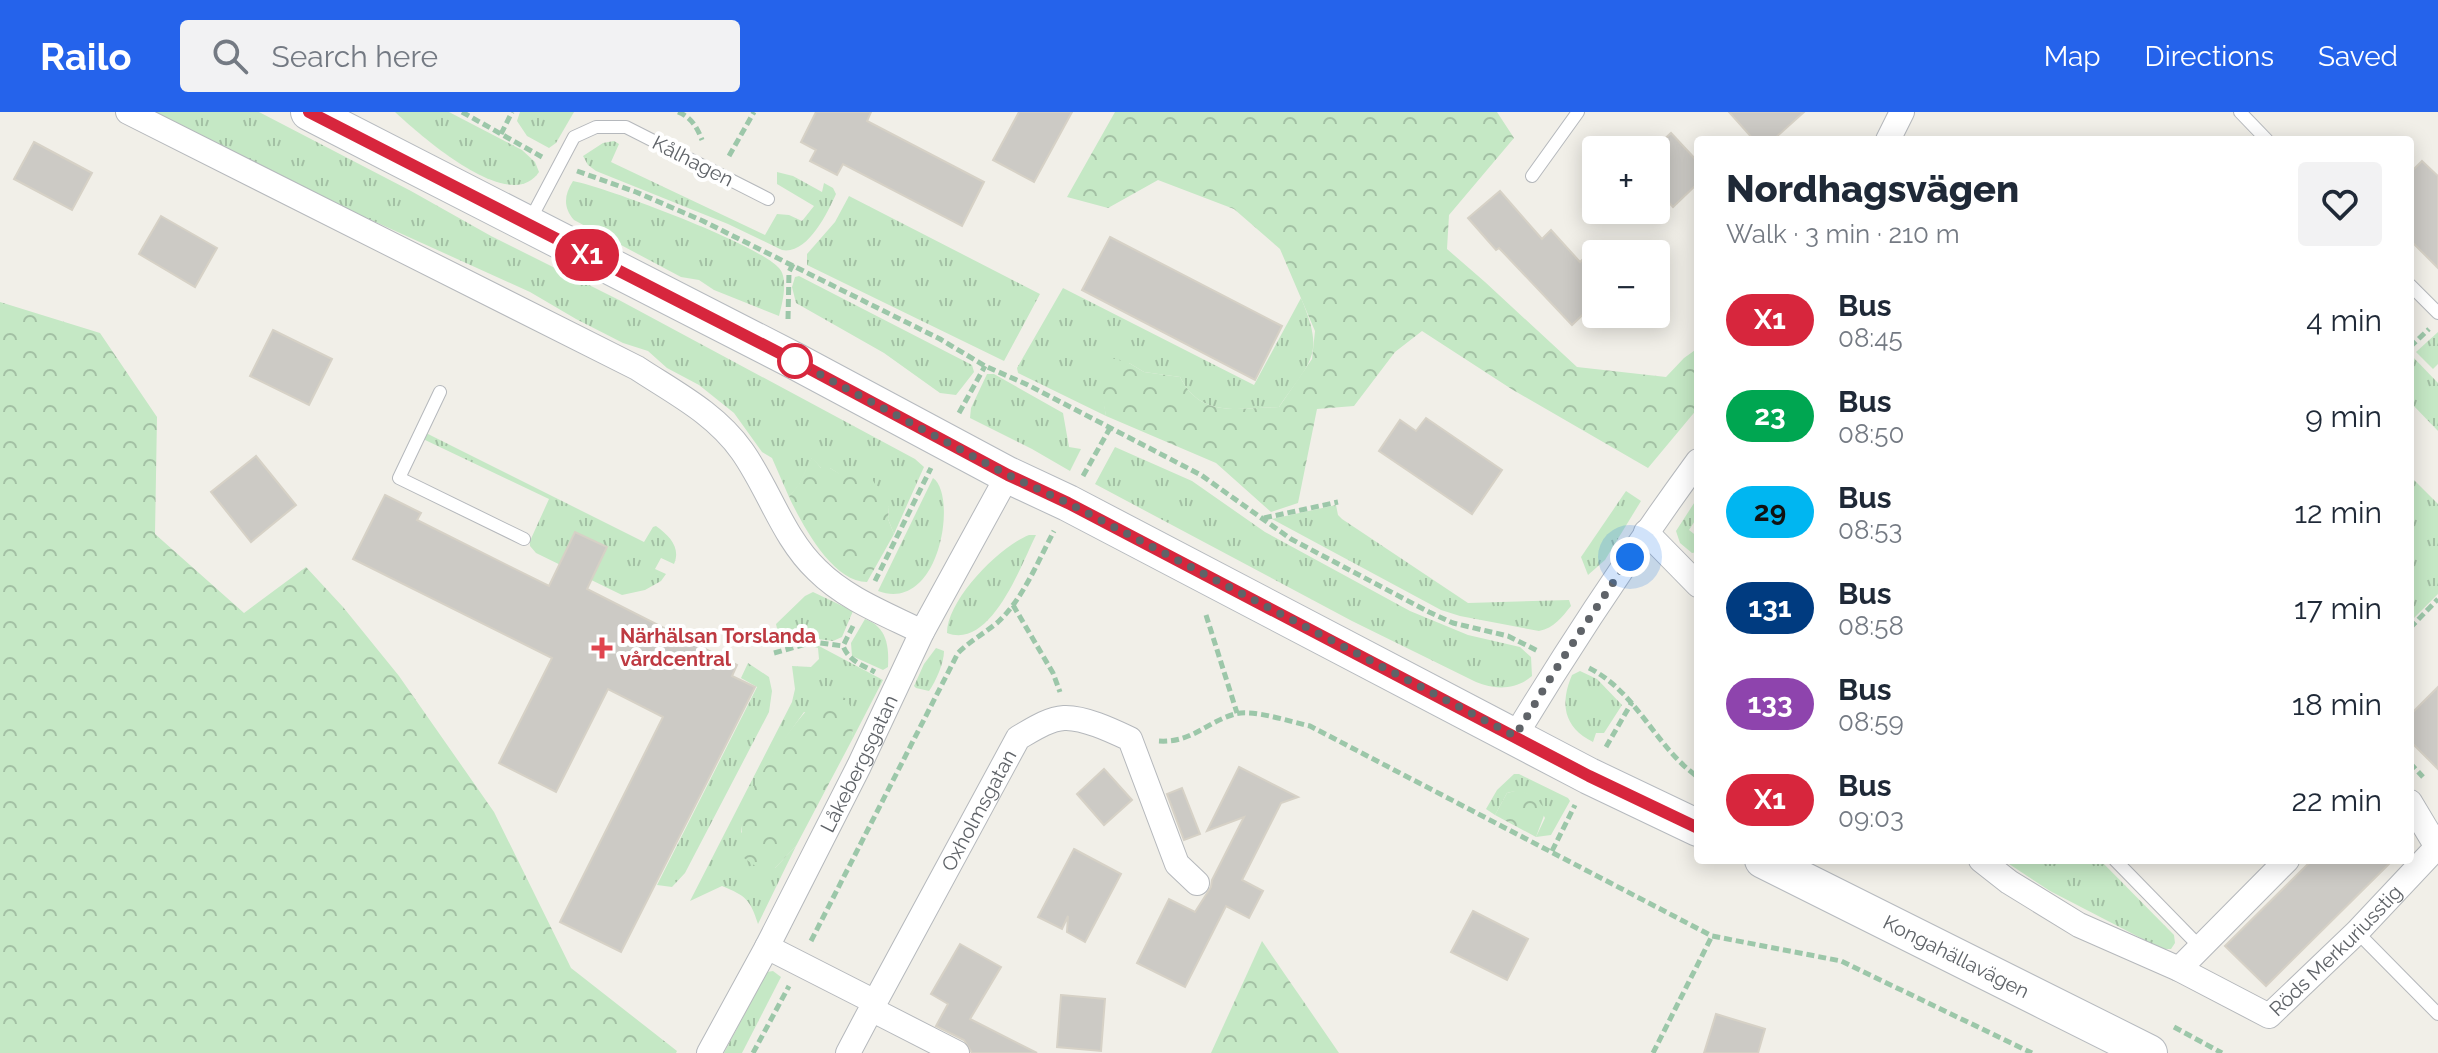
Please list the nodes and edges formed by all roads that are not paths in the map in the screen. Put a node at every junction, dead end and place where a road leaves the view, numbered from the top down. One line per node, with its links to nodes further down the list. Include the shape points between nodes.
1 (128, 112): 19 (street, via 637,368 712,416 742,451 813,567 833,585)
2 (309, 112): 10 (street)
3 (1578, 112): 8 (lane)
4 (1902, 112): 6 (street)
5 (2240, 112): 7 (lane)
6 (1890, 136)
7 (2263, 136)
8 (1532, 176)
9 (768, 199): 10 (lane, Kålhagen, via 626,127 596,127 574,137)
10 (528, 225): 15 (street)
11 (2414, 289): 12 (lane)
12 (2438, 313)
13 (440, 392): 17 (lane, via 399,478)
14 (1694, 466): 16 (street)
15 (1008, 475): 19 (street, Låkebergsgatan); 20 (street)
16 (1646, 532): 18 (street); 20 (street)
17 (524, 539)
18 (1694, 581)
19 (922, 632): 29 (street, Låkebergsgatan)
20 (1515, 736): 22 (street)
21 (2414, 809): 28 (street, Röds Merkuriusstig, via 2437,847)
22 (1694, 826)
23 (1771, 864): 37 (street, Kongahällavägen)
24 (1986, 864): 31 (street, Röds Merkuriusstig, via 2079,925)
25 (2119, 864): 30 (lane)
26 (2283, 864): 30 (street)
27 (1197, 883): 32 (street, Oxholmsgatan, via 1177,864 1130,739 1106,727 1065,718 1041,725 1018,738)
28 (2357, 932): 31 (street, Röds Merkuriusstig, via 2269,1016); 33 (lane)
29 (767, 947): 32 (street); 34 (street, Låkebergsgatan)
30 (2201, 948): 31 (street)
31 (2179, 969)
32 (873, 1006): 35 (street, Oxholmsgatan); 36 (street)
33 (2438, 1014)
34 (709, 1053)
35 (848, 1053)
36 (957, 1053)
37 (2149, 1053)

